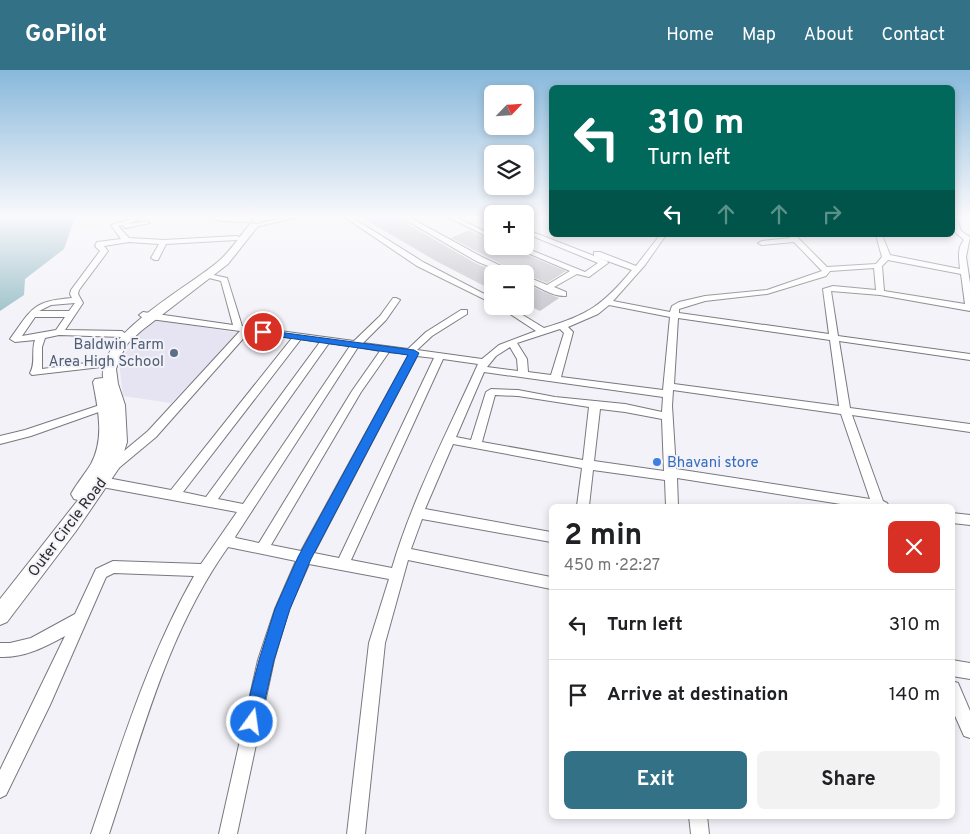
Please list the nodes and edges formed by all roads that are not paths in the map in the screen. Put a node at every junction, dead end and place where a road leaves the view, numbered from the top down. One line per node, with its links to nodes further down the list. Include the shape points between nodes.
1 (103, 252): 30 (street, via 75,290)
2 (159, 252): 15 (street)
3 (224, 252): 39 (main road, Outer Circle Road)
4 (233, 252): 23 (main road, Outer Circle Road)
5 (401, 252): 29 (street)
6 (411, 252): 26 (street)
7 (465, 252): 17 (street)
8 (576, 252): 21 (street, via 604,263 586,275)
9 (593, 252): 19 (street)
10 (650, 252): 19 (street)
11 (807, 252): 20 (street)
12 (885, 252): 14 (street)
13 (534, 254): 21 (street)
14 (886, 257): 18 (street); 22 (street)
15 (155, 258)
16 (966, 258): 22 (street)
17 (494, 265)
18 (878, 266): 20 (street); 27 (street)
19 (636, 269): 32 (street)
20 (825, 269): 38 (street, via 823,274 769,291 683,303 676,308)
21 (576, 271): 25 (street)
22 (964, 272): 33 (street)
23 (208, 274): 39 (main road, Outer Circle Road); 41 (street, via 224,280)
24 (534, 284): 25 (street)
25 (547, 288): 28 (street)
26 (484, 290)
27 (880, 293): 33 (street); 47 (street, via 827,289)
28 (563, 294)
29 (484, 297)
30 (78, 300): 35 (street, via 44,302); 36 (street)
31 (396, 300): 50 (street, via 384,318)
32 (606, 302): 38 (street); 40 (street, via 599,309)
33 (970, 308)
34 (464, 312): 52 (street, via 429,334)
35 (31, 314): 36 (street); 45 (street, via 15,339)
36 (72, 314): 42 (street)
37 (517, 315): 43 (street)
38 (674, 315): 47 (street); 59 (street)
39 (147, 316): 41 (street); 44 (main road, Outer Circle Road); 69 (main road, Outer Circle Road, via 123,341 109,369 118,406 119,427 119,442)
40 (562, 326): 43 (street); 58 (street, via 569,332)
41 (242, 330): 46 (street); 69 (street, via 152,434)
42 (59, 332): 44 (street); 45 (street)
43 (544, 332): 49 (street)
44 (122, 334): 55 (main road, Outer Circle Road)
45 (41, 336): 55 (street, via 35,374)
46 (298, 337): 48 (street); 72 (street)
47 (833, 339): 54 (street); 62 (street)
48 (326, 341): 50 (street); 73 (street)
49 (512, 343): 56 (street, via 491,354); 57 (street, via 522,359)
50 (355, 345): 51 (street); 78 (street)
51 (386, 349): 52 (street); 84 (street, via 357,391)
52 (412, 352): 53 (street); 86 (street)
53 (440, 356): 56 (street); 87 (street)
54 (970, 357)
55 (101, 364): 61 (main road, Outer Circle Road, via 100,380)
56 (483, 365): 57 (street); 66 (street)
57 (523, 374): 58 (street)
58 (555, 379): 59 (street)
59 (668, 390): 62 (street); 63 (street)
60 (595, 404): 63 (street); 67 (street, via 492,392); 68 (street)
61 (106, 406): 65 (street, via 27,433); 71 (main road, Outer Circle Road, via 107,445)
62 (845, 410): 64 (street); 77 (street)
63 (668, 417): 70 (street)
64 (970, 428)
65 (2, 438)
66 (450, 440): 67 (street); 79 (street)
67 (475, 445): 68 (street)
68 (588, 465): 70 (street); 74 (street)
69 (111, 468): 71 (main road, Outer Circle Road)
70 (670, 475): 75 (street); 76 (street)
71 (97, 479): 72 (street); 91 (main road, Outer Circle Road); 92 (main road, Outer Circle Road)
72 (174, 495): 73 (street)
73 (208, 502): 78 (street)
74 (583, 504)
75 (672, 504)
76 (866, 504)
77 (879, 504)
78 (246, 508): 83 (street)
79 (418, 513): 82 (street); 85 (street)
80 (955, 518): 81 (street)
81 (970, 520)
82 (549, 537)
83 (227, 538): 84 (street, via 232,543); 88 (street)
84 (262, 549): 86 (street)
85 (403, 553): 89 (street); 90 (street)
86 (305, 557): 87 (street); 102 (street, via 282,609 266,660)
87 (343, 564): 89 (street)
88 (204, 570): 93 (street, via 106,569 98,577); 101 (street, via 178,617 156,669)
89 (397, 575): 103 (street, via 378,643)
90 (549, 583)
91 (0, 597)
92 (0, 615)
93 (80, 619): 94 (street, via 46,639 7,651); 99 (street)
94 (0, 650)
95 (955, 668): 96 (street)
96 (970, 671)
97 (955, 696): 98 (street)
98 (970, 730)
99 (0, 789)
100 (698, 819): 104 (street)
101 (100, 834)
102 (228, 834)
103 (356, 834)
104 (700, 834)

